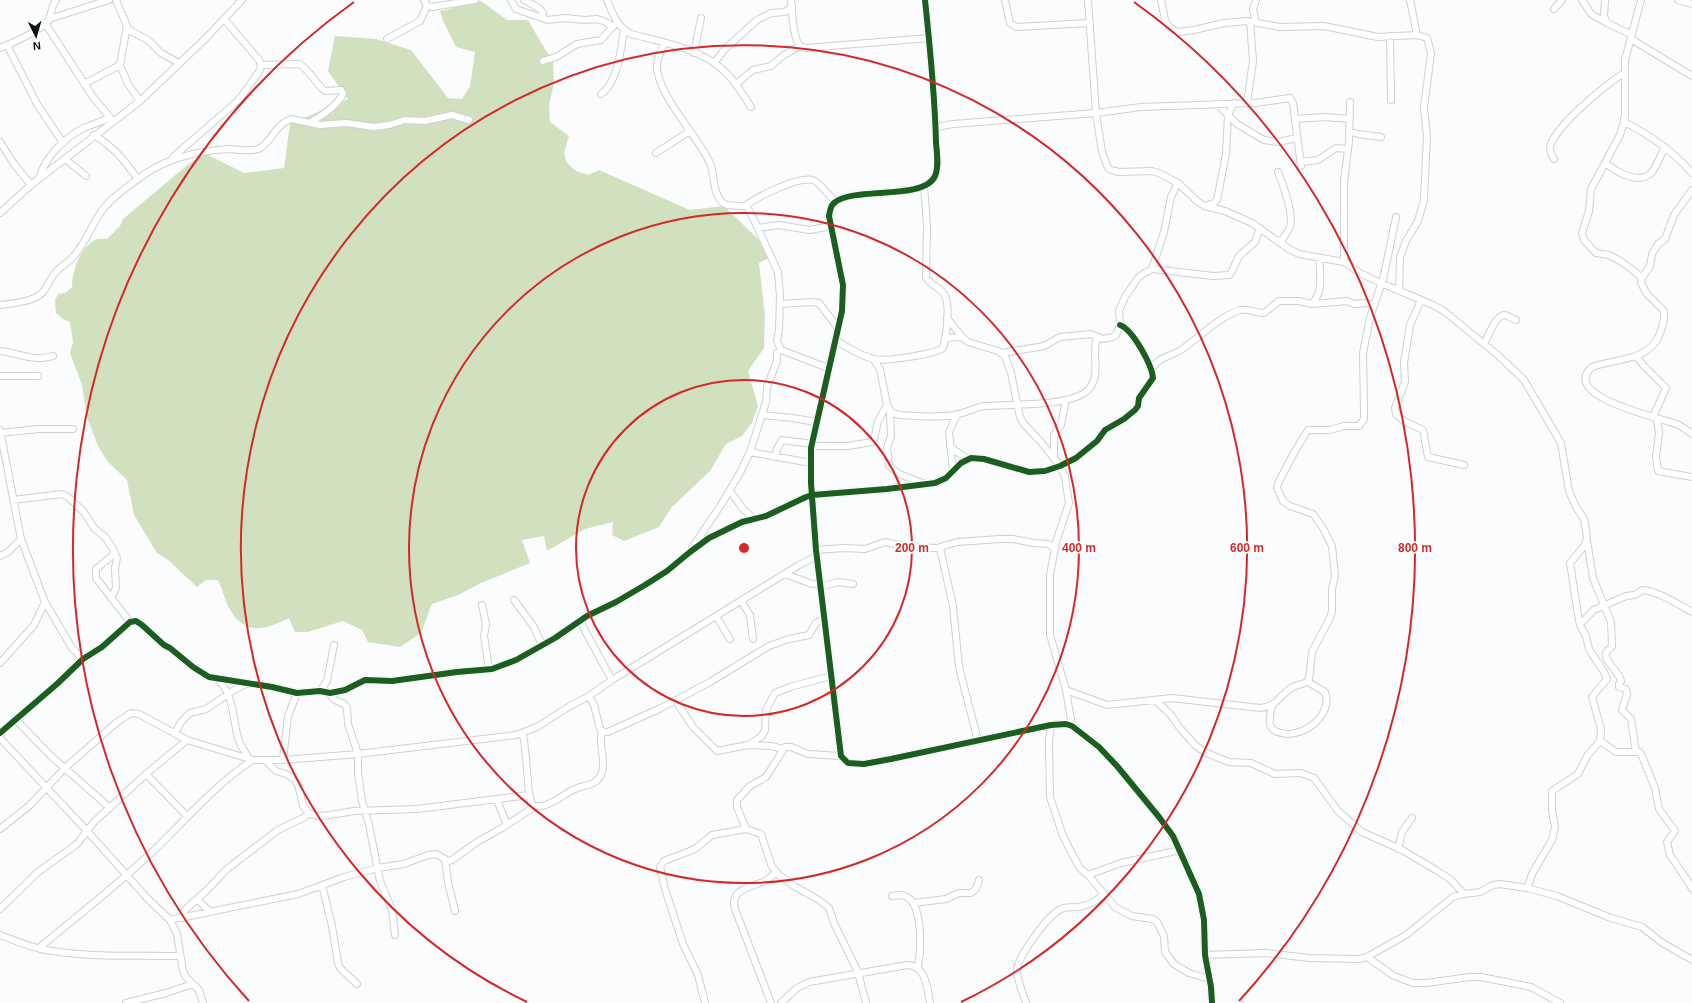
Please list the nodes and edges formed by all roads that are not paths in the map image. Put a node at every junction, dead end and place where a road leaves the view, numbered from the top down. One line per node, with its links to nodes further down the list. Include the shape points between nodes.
1 (56, 0): 28 (street)
2 (109, 0): 28 (street)
3 (116, 0): 33 (street, via 126,20)
4 (242, 0): 27 (street)
5 (475, 0): 21 (street, via 432,7)
6 (511, 0): 25 (street, via 516,9)
7 (524, 0): 25 (street, via 539,8 543,13)
8 (607, 0): 32 (street)
9 (791, 0): 23 (street)
10 (925, 0): 38 (street)
11 (1005, 0): 30 (street, via 1010,23 1016,27)
12 (1088, 0): 30 (street)
13 (1161, 0): 29 (street, via 1165,20 1169,27 1178,32 1224,23)
14 (1256, 0): 29 (street, via 1253,9)
15 (1410, 0): 35 (street)
16 (1562, 0): 24 (street)
17 (1582, 0): 31 (street, via 1591,14)
18 (1605, 0): 31 (street, via 1604,16)
19 (1641, 0): 37 (street)
20 (1678, 0): 22 (street)
21 (425, 3): 39 (street, via 420,21)
22 (1692, 4)
23 (792, 7): 42 (street, via 793,25); 47 (street, via 785,12 772,13 757,20 725,49)
24 (1554, 9)
25 (542, 18): 32 (street, via 553,21 564,18 596,19)
26 (701, 18): 44 (street)
27 (224, 19): 46 (street); 49 (street)
28 (47, 21): 41 (street, via 28,35); 52 (street)
29 (1254, 22): 36 (street, via 1280,27 1324,26 1373,36); 59 (street, via 1253,61)
30 (1090, 23): 62 (street)
31 (1607, 23): 37 (street)
32 (615, 24): 34 (street); 45 (street, via 601,40 577,44 556,57)
33 (127, 29): 46 (street, via 148,40 161,53); 48 (street)
34 (624, 30): 40 (street); 54 (street, via 611,84)
35 (1417, 35): 36 (street); 108 (street, via 1427,38 1431,53 1424,108 1427,136 1424,200 1418,221 1400,257)
36 (1390, 36): 55 (street)
37 (1632, 37): 50 (street); 51 (street)
38 (928, 38): 42 (street, via 812,48); 70 (street)
39 (387, 39)
40 (664, 43): 44 (street); 71 (street, via 657,65 660,79)
41 (7, 45): 43 (street); 77 (street, via 37,104)
42 (800, 46): 53 (street, via 771,66 752,70)
43 (0, 48)
44 (694, 53): 47 (street)
45 (543, 61)
46 (179, 63): 56 (street)
47 (714, 63): 53 (street)
48 (120, 65): 52 (street); 56 (street, via 124,78)
49 (261, 65): 69 (street, via 300,64 323,90 341,90 340,99); 83 (street, via 242,96)
50 (1624, 73): 68 (street); 82 (street, via 1572,115 1551,145)
51 (1692, 76)
52 (84, 84): 64 (street)
53 (736, 84): 61 (street)
54 (602, 94)
55 (1391, 100)
56 (140, 101): 64 (street)
57 (1350, 102): 66 (street)
58 (1234, 103): 59 (street); 60 (street); 63 (street)
59 (1247, 103): 65 (street, via 1290,98)
60 (1217, 104): 62 (street, via 1141,107); 63 (street)
61 (751, 107)
62 (1096, 113): 70 (street); 90 (street, via 1102,152 1108,168 1119,172 1152,171)
63 (1228, 115): 75 (street, via 1238,126 1264,140 1278,142); 96 (street, via 1226,154 1216,202)
64 (111, 119): 73 (street); 77 (street, via 83,128)
65 (1295, 119): 66 (street); 75 (street)
66 (1350, 119): 72 (street)
67 (469, 120): 69 (street, via 452,115 425,121 405,120 374,127 346,123)
68 (1624, 122): 78 (street); 84 (street)
69 (310, 124): 83 (street, via 294,119 288,120 276,128 264,146 257,149 201,152)
70 (936, 127): 92 (street, via 935,176 930,184)
71 (690, 131): 80 (street); 95 (street, via 710,164 718,197 724,204)
72 (1349, 131): 74 (street); 79 (street)
73 (94, 135): 81 (street); 89 (street, via 113,148)
74 (1381, 137)
75 (1297, 138): 79 (street, via 1300,164 1318,160 1336,148)
76 (0, 142): 91 (street)
77 (63, 143): 88 (street, via 45,163)
78 (1665, 147): 84 (street, via 1653,170 1644,176 1630,177); 86 (street)
79 (1348, 149): 104 (street, via 1344,182)
80 (656, 153)
81 (65, 159): 87 (street); 88 (street)
82 (1554, 159)
83 (169, 160): 89 (street)
84 (1605, 163): 106 (street, via 1591,189 1589,211 1582,235 1596,253 1615,258)
85 (1278, 172): 102 (street, via 1290,222 1290,227)
86 (1692, 173)
87 (86, 176)
88 (39, 179): 91 (street)
89 (138, 179): 112 (street, via 104,208 82,246 74,257 57,271 42,294 30,300)
90 (1178, 183): 96 (street); 105 (street, via 1171,197 1164,232)
91 (31, 185): 97 (street)
92 (924, 186): 94 (street, via 846,197); 114 (street, via 927,226 926,277 944,294 948,304)
93 (1692, 190): 106 (street, via 1674,215)
94 (836, 201): 95 (street, via 815,181 809,180 781,187); 99 (street, via 831,206)
95 (746, 206): 100 (street)
96 (1205, 206): 101 (street, via 1225,211)
97 (0, 213)
98 (1396, 217): 107 (street)
99 (831, 226): 100 (street, via 810,230 778,224); 117 (street, via 843,285 842,311)
100 (758, 228): 110 (street, via 778,272)
101 (1260, 228): 102 (street); 105 (street, via 1255,242 1239,256 1229,275 1213,276)
102 (1280, 243): 103 (street, via 1299,254)
103 (1319, 258): 104 (street); 111 (street, via 1319,294)
104 (1344, 262): 107 (street)
105 (1152, 270): 116 (street, via 1138,278 1125,297 1119,311)
106 (1642, 278): 127 (street, via 1641,283 1647,294 1664,311 1665,318 1654,344)
107 (1381, 283): 108 (street); 113 (street)
108 (1399, 291): 109 (street)
109 (1421, 300): 122 (street, via 1444,310); 150 (street, via 1410,325 1404,363 1405,382 1395,408 1396,414 1423,430 1428,458)
110 (780, 304): 117 (street, via 819,303); 123 (street, via 777,341)
111 (1312, 304): 113 (street, via 1347,301); 130 (street, via 1279,301 1264,313 1247,310 1233,313 1173,355 1164,358)
112 (0, 305)
113 (1374, 305): 194 (street, via 1363,352 1362,423 1359,426 1344,426 1330,430 1308,430 1277,488 1283,501 1313,514 1323,528 1333,552 1335,576 1330,618 1312,652)
114 (947, 318): 118 (street); 120 (street)
115 (1516, 320): 122 (street, via 1505,315 1499,317)
116 (1120, 325): 119 (street, via 1116,335 1102,339); 130 (street, via 1131,334)
117 (838, 328): 121 (street)
118 (962, 337): 120 (street); 125 (street, via 971,344)
119 (1097, 337): 125 (street, via 1091,334 1060,338 1044,346); 133 (street, via 1094,349 1095,379 1088,391)
120 (945, 338): 128 (street, via 943,348 934,352)
121 (836, 340): 128 (street); 129 (street)
122 (1484, 344): 162 (street, via 1524,380 1559,437 1569,491 1584,519)
123 (780, 350): 129 (street); 137 (street, via 776,353 777,361 767,387)
124 (0, 351): 126 (street, via 33,359)
125 (1002, 353): 134 (street, via 1009,366)
126 (53, 356)
127 (1636, 356): 138 (street, via 1666,388); 138 (street, via 1592,367 1587,372 1586,383 1588,388 1615,404)
128 (873, 360): 135 (street, via 880,369)
129 (828, 368): 139 (street)
130 (1152, 371): 151 (street, via 1154,378 1135,410 1104,430 1097,441 1076,458)
131 (0, 376): 132 (street)
132 (38, 376)
133 (1066, 400): 134 (street); 148 (street, via 1061,425 1054,435)
134 (1016, 404): 136 (street, via 983,407); 148 (street, via 1024,424)
135 (888, 408): 136 (street, via 900,415); 143 (street, via 878,421 872,442 848,446); 156 (street, via 891,436 887,448 889,466 899,474)
136 (957, 414): 144 (street, via 950,428)
137 (762, 415): 139 (street); 145 (street)
138 (1655, 418): 142 (street, via 1680,426); 155 (street, via 1659,433 1656,450 1658,471)
139 (816, 422): 143 (street)
140 (73, 429): 141 (street)
141 (0, 432): 154 (street)
142 (1692, 434)
143 (812, 445): 146 (street, via 782,440); 149 (street)
144 (950, 447): 147 (street); 152 (street)
145 (750, 452): 146 (street); 157 (street)
146 (775, 457): 149 (street)
147 (967, 459): 151 (street, via 984,459 1029,472 1045,471); 152 (street)
148 (1054, 459): 151 (street)
149 (811, 462): 158 (street)
150 (1464, 465)
151 (1060, 466): 163 (street, via 1067,485 1069,503)
152 (953, 472): 156 (street, via 941,481)
153 (0, 474): 154 (street)
154 (8, 475): 159 (street)
155 (1692, 477)
156 (925, 484): 158 (street)
157 (730, 491): 160 (street, via 744,511); 166 (street)
158 (812, 495): 160 (street); 167 (street)
159 (13, 500): 161 (street); 165 (street, via 54,494 68,497 84,512)
160 (754, 519): 166 (street, via 709,538)
161 (21, 538): 168 (street, via 8,552); 175 (street)
162 (1587, 540): 177 (street, via 1592,578); 183 (street, via 1570,562)
163 (1054, 547): 164 (street, via 1048,544 1000,539 957,542); 196 (street, via 1050,575 1050,634)
164 (940, 548): 167 (street, via 916,548 885,542 865,549 845,548); 214 (street, via 953,606 959,667)
165 (114, 551): 172 (street, via 117,558 114,568 116,585); 172 (street, via 95,572 97,581)
166 (690, 552): 181 (street, via 667,571)
167 (816, 553): 169 (street); 171 (street)
168 (0, 556)
169 (785, 574): 171 (street); 174 (street)
170 (853, 584): 171 (street, via 838,582)
171 (820, 585): 180 (street)
172 (111, 598): 182 (street)
173 (514, 600): 187 (street, via 534,627)
174 (741, 601): 179 (street); 185 (street, via 750,615)
175 (44, 602): 188 (street, via 72,648); 189 (street, via 34,625)
176 (482, 605): 190 (street, via 486,624 484,636)
177 (1604, 605): 178 (street, via 1643,590 1665,597); 183 (street, via 1594,610); 218 (street, via 1611,622 1612,640 1612,646 1605,653 1620,676 1619,687 1626,688 1626,699 1622,708 1631,719)
178 (1692, 612)
179 (716, 616): 184 (street); 193 (street)
180 (824, 619): 191 (street); 203 (street, via 816,623 809,635 764,648)
181 (581, 621): 187 (street); 193 (street)
182 (130, 622): 188 (street, via 105,644); 192 (street, via 136,621 193,667)
183 (1580, 624): 215 (street, via 1589,649 1607,679 1592,697 1601,729)
184 (730, 639)
185 (753, 639)
186 (334, 645): 197 (street, via 327,681)
187 (542, 645): 190 (street, via 516,660)
188 (83, 658): 205 (street, via 57,684)
189 (0, 663)
190 (488, 669): 199 (street, via 392,681 365,680 345,690)
191 (831, 676): 216 (street, via 775,692 766,710 765,730 762,736); 220 (street)
192 (217, 679): 195 (street); 200 (street)
193 (612, 680): 201 (street)
194 (1308, 682): 204 (street, via 1292,688); 204 (street, via 1325,692 1327,703 1318,720 1306,730 1293,735 1275,731 1270,723)
195 (248, 683): 198 (street); 200 (street)
196 (1066, 690): 202 (street, via 1104,705); 207 (street)
197 (320, 691): 198 (street); 199 (street)
198 (298, 693): 223 (street, via 288,716)
199 (328, 693): 219 (street, via 347,708 348,724)
200 (228, 694): 210 (street, via 206,709 190,713); 221 (street, via 239,740)
201 (590, 696): 208 (street, via 598,726); 211 (street)
202 (1155, 700): 204 (street, via 1187,698 1260,708); 239 (street, via 1201,750 1224,760 1251,763 1280,775 1296,772 1307,774 1318,783 1338,811 1362,832)
203 (676, 701): 208 (street, via 608,732); 216 (street, via 694,727 717,751)
204 (1272, 705)
205 (15, 718): 209 (street); 224 (street)
206 (1051, 725): 207 (street); 214 (street); 244 (street, via 1050,797 1065,843 1080,868)
207 (1072, 726): 240 (street, via 1099,747 1117,766 1159,817)
208 (602, 731): 229 (street, via 600,746 603,765 600,777 592,784 573,790 549,804 538,807)
209 (0, 733)
210 (175, 733): 213 (street); 224 (street, via 139,714 131,713)
211 (523, 733): 219 (street); 227 (street)
212 (0, 738): 226 (street)
213 (187, 740): 221 (street); 225 (street)
214 (978, 741): 220 (street, via 864,764 848,763)
215 (1600, 741): 218 (street, via 1616,752); 248 (street, via 1587,756 1578,774 1552,791 1555,827 1552,840 1533,872)
216 (748, 745): 217 (street)
217 (783, 749): 220 (street, via 787,747 808,754); 237 (street, via 766,777 750,786 737,800 737,807)
218 (1636, 752): 249 (street, via 1640,752 1645,761 1655,788 1659,809 1675,831 1666,842 1670,855)
219 (358, 754): 223 (street); 231 (street, via 359,789)
220 (841, 756)
221 (251, 759): 222 (street); 233 (street)
222 (265, 760): 223 (street); 232 (street, via 276,771 296,780 303,806)
223 (283, 760)
224 (65, 768): 226 (street); 230 (street)
225 (146, 774): 230 (street); 233 (street)
226 (47, 789): 236 (street); 238 (street)
227 (529, 795): 228 (street); 229 (street)
228 (497, 800): 231 (street, via 417,810); 235 (street)
229 (532, 805): 235 (street, via 530,810)
230 (110, 808): 238 (street)
231 (364, 811): 232 (street, via 324,816); 242 (street)
232 (308, 813): 253 (street, via 305,817 278,830 227,869)
233 (187, 816): 245 (street)
234 (1412, 818): 239 (street, via 1402,832)
235 (507, 825): 241 (street, via 452,860)
236 (0, 829)
237 (746, 829): 243 (street, via 761,834); 274 (street, via 712,835 695,850 664,861 660,867 683,944 698,975)
238 (87, 831): 245 (street); 255 (street, via 76,844 38,872)
239 (1398, 848): 251 (street, via 1450,879)
240 (1180, 850): 244 (street, via 1120,863); 263 (street, via 1199,894 1204,920)
241 (445, 859): 242 (street, via 441,855 433,854 404,864); 257 (street)
242 (378, 868): 247 (street); 261 (street, via 380,881 392,910)
243 (776, 872): 268 (street, via 830,908 834,923); 275 (street, via 764,882 742,890 734,902)
244 (1088, 874): 250 (street)
245 (128, 875): 259 (street); 262 (street)
246 (979, 880): 254 (street, via 976,889 971,893 959,893 946,899)
247 (322, 885): 256 (street, via 298,894); 271 (street, via 338,963)
248 (1527, 888): 251 (street, via 1500,884 1480,892); 266 (street, via 1557,896 1576,906 1642,927 1661,942)
249 (1692, 889)
250 (1103, 894): 269 (street, via 1119,910 1157,922 1163,932 1165,952 1170,961 1180,969); 279 (street, via 1085,905 1060,909 1040,930 1018,965 1018,979)
251 (1464, 894): 265 (street, via 1447,901 1414,929)
252 (892, 896): 254 (street, via 906,896)
253 (197, 899): 256 (street); 258 (street, via 185,910)
254 (913, 903): 267 (street, via 917,910 921,945)
255 (0, 909)
256 (209, 911): 258 (street)
257 (456, 911)
258 (182, 918): 259 (street)
259 (170, 920): 264 (street, via 176,929)
260 (0, 935): 262 (street)
261 (395, 935)
262 (39, 948): 264 (street, via 75,954)
263 (1205, 955): 265 (street, via 1256,952 1309,958); 269 (street)
264 (180, 956): 270 (street, via 185,975)
265 (1367, 957): 281 (street, via 1394,976 1413,983 1481,977 1531,987)
266 (1692, 960)
267 (918, 967): 268 (street, via 908,965); 278 (street, via 925,979)
268 (858, 972): 276 (street, via 802,984); 277 (street)
269 (1209, 979): 280 (street)
270 (193, 984): 272 (street); 273 (street, via 201,993)
271 (357, 984)
272 (126, 1003)
273 (203, 1003)
274 (705, 1003)
275 (771, 1003)
276 (781, 1003)
277 (866, 1003)
278 (930, 1003)
279 (1026, 1003)
280 (1212, 1003)
281 (1560, 1003)

